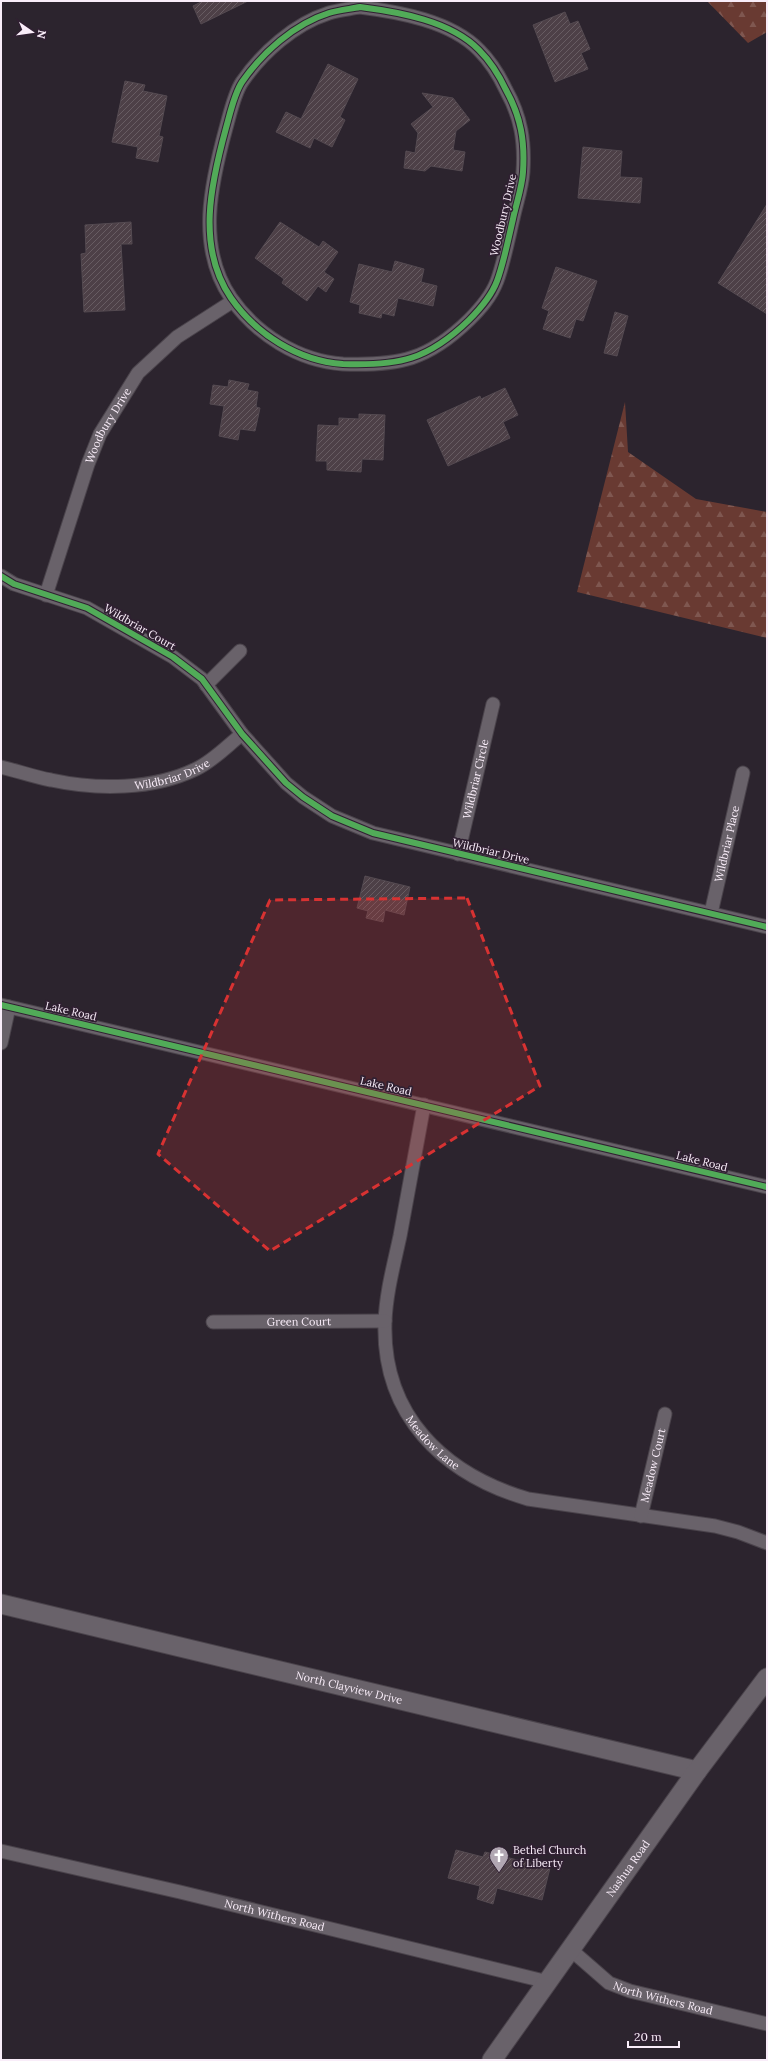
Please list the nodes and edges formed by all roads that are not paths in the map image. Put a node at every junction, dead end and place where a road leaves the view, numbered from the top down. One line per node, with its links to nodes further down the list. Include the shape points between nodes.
1 (233, 301): 1 (street, Woodbury Drive, via 256,326 284,347 306,357 331,363 378,365 425,354 450,338 483,306 496,284 503,260 523,176 524,158 517,109 495,69 478,48 455,32 409,15 360,7 329,13 304,24 269,50 241,84 225,133 210,197 211,244 218,277); 3 (street, Woodbury Drive, via 177,337 138,373 100,434)
2 (1, 576): 3 (street, Wildbriar Court, via 14,584)
3 (46, 595): 5 (street, Wildbriar Court, via 94,612 173,657)
4 (240, 651): 5 (street)
5 (206, 685): 7 (street, Wildbriar Court)
6 (492, 704): 10 (street, Wildbriar Circle)
7 (242, 734): 8 (street, Wildbriar Drive, via 206,764 165,781 117,786 74,784 35,777); 10 (street, Wildbriar Drive, via 303,798 332,816 373,833)
8 (1, 767)
9 (743, 773): 11 (street, Wildbriar Place)
10 (458, 854): 11 (street, Wildbriar Drive)
11 (711, 913): 12 (street, Wildbriar Drive)
12 (767, 927)
13 (5, 1006): 14 (street); 15 (street, Lake Road)
14 (1, 1043)
15 (424, 1105): 16 (street, Lake Road); 17 (street, Meadow Lane)
16 (767, 1187)
17 (385, 1321): 18 (street, Green Court); 20 (street, Meadow Lane, via 388,1366 394,1387 415,1427 446,1459 490,1486 528,1499)
18 (213, 1322)
19 (665, 1414): 20 (street, Meadow Court)
20 (642, 1516): 21 (street, Meadow Lane, via 715,1526)
21 (767, 1543)
22 (1, 1604): 24 (street, North Clayview Drive)
23 (767, 1678): 24 (street, Nashua Road)
24 (697, 1771): 26 (street, Nashua Road)
25 (1, 1851): 27 (street, North Withers Road)
26 (570, 1949): 27 (street, Nashua Road); 28 (street, North Withers Road, via 610,1983 630,1991)
27 (548, 1982): 29 (street, Nashua Road)
28 (767, 2024)
29 (492, 2060)

